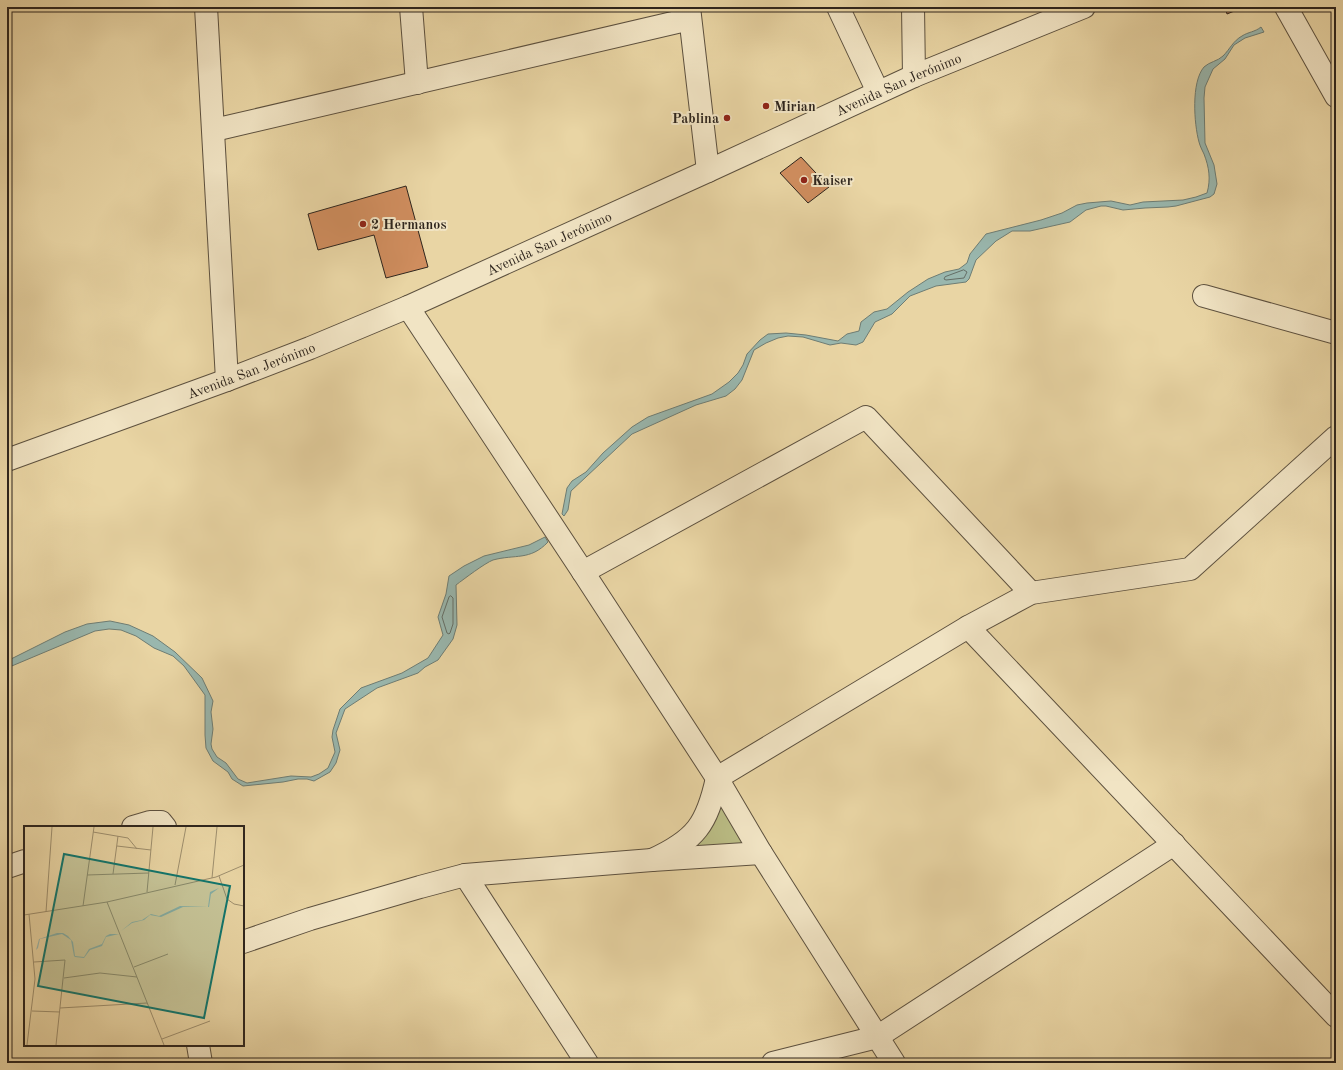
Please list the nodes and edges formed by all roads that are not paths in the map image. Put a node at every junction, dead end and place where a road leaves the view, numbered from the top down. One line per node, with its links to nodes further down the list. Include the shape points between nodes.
1 (206, 7): 12 (street)
2 (412, 7): 9 (street)
3 (838, 7): 10 (street)
4 (913, 7): 8 (street)
5 (1084, 7): 8 (street, Avenida San Jerónimo)
6 (1286, 7): 11 (street)
7 (689, 13): 9 (street); 13 (street)
8 (914, 76): 10 (street, Avenida San Jerónimo)
9 (417, 83): 12 (street)
10 (878, 92): 13 (street, Avenida San Jerónimo)
11 (1336, 96)
12 (214, 130): 17 (street)
13 (708, 171): 15 (street, Avenida San Jerónimo)
14 (1204, 296): 16 (street)
15 (408, 307): 17 (street, Avenida San Jerónimo); 20 (street)
16 (1336, 333)
17 (227, 380): 19 (street, Avenida San Jerónimo)
18 (1336, 437): 21 (street, via 1190,569)
19 (7, 460)
20 (584, 572): 21 (street, via 866,417); 23 (street)
21 (1031, 593): 22 (street)
22 (968, 628): 23 (street); 26 (street)
23 (717, 778): 27 (street); 28 (street, via 712,800 700,825 687,841)
24 (136, 826): 25 (street, via 150,822 161,822)
25 (164, 826)
26 (1174, 844): 33 (street); 34 (street)
27 (761, 853): 28 (street); 34 (street)
28 (652, 860): 31 (street)
29 (24, 861): 30 (street)
30 (7, 867)
31 (465, 875): 32 (street, via 310,919); 37 (street)
32 (244, 942)
33 (1336, 1016)
34 (877, 1037): 38 (street); 39 (street)
35 (198, 1046): 36 (street)
36 (201, 1063)
37 (586, 1063)
38 (773, 1063)
39 (894, 1063)

